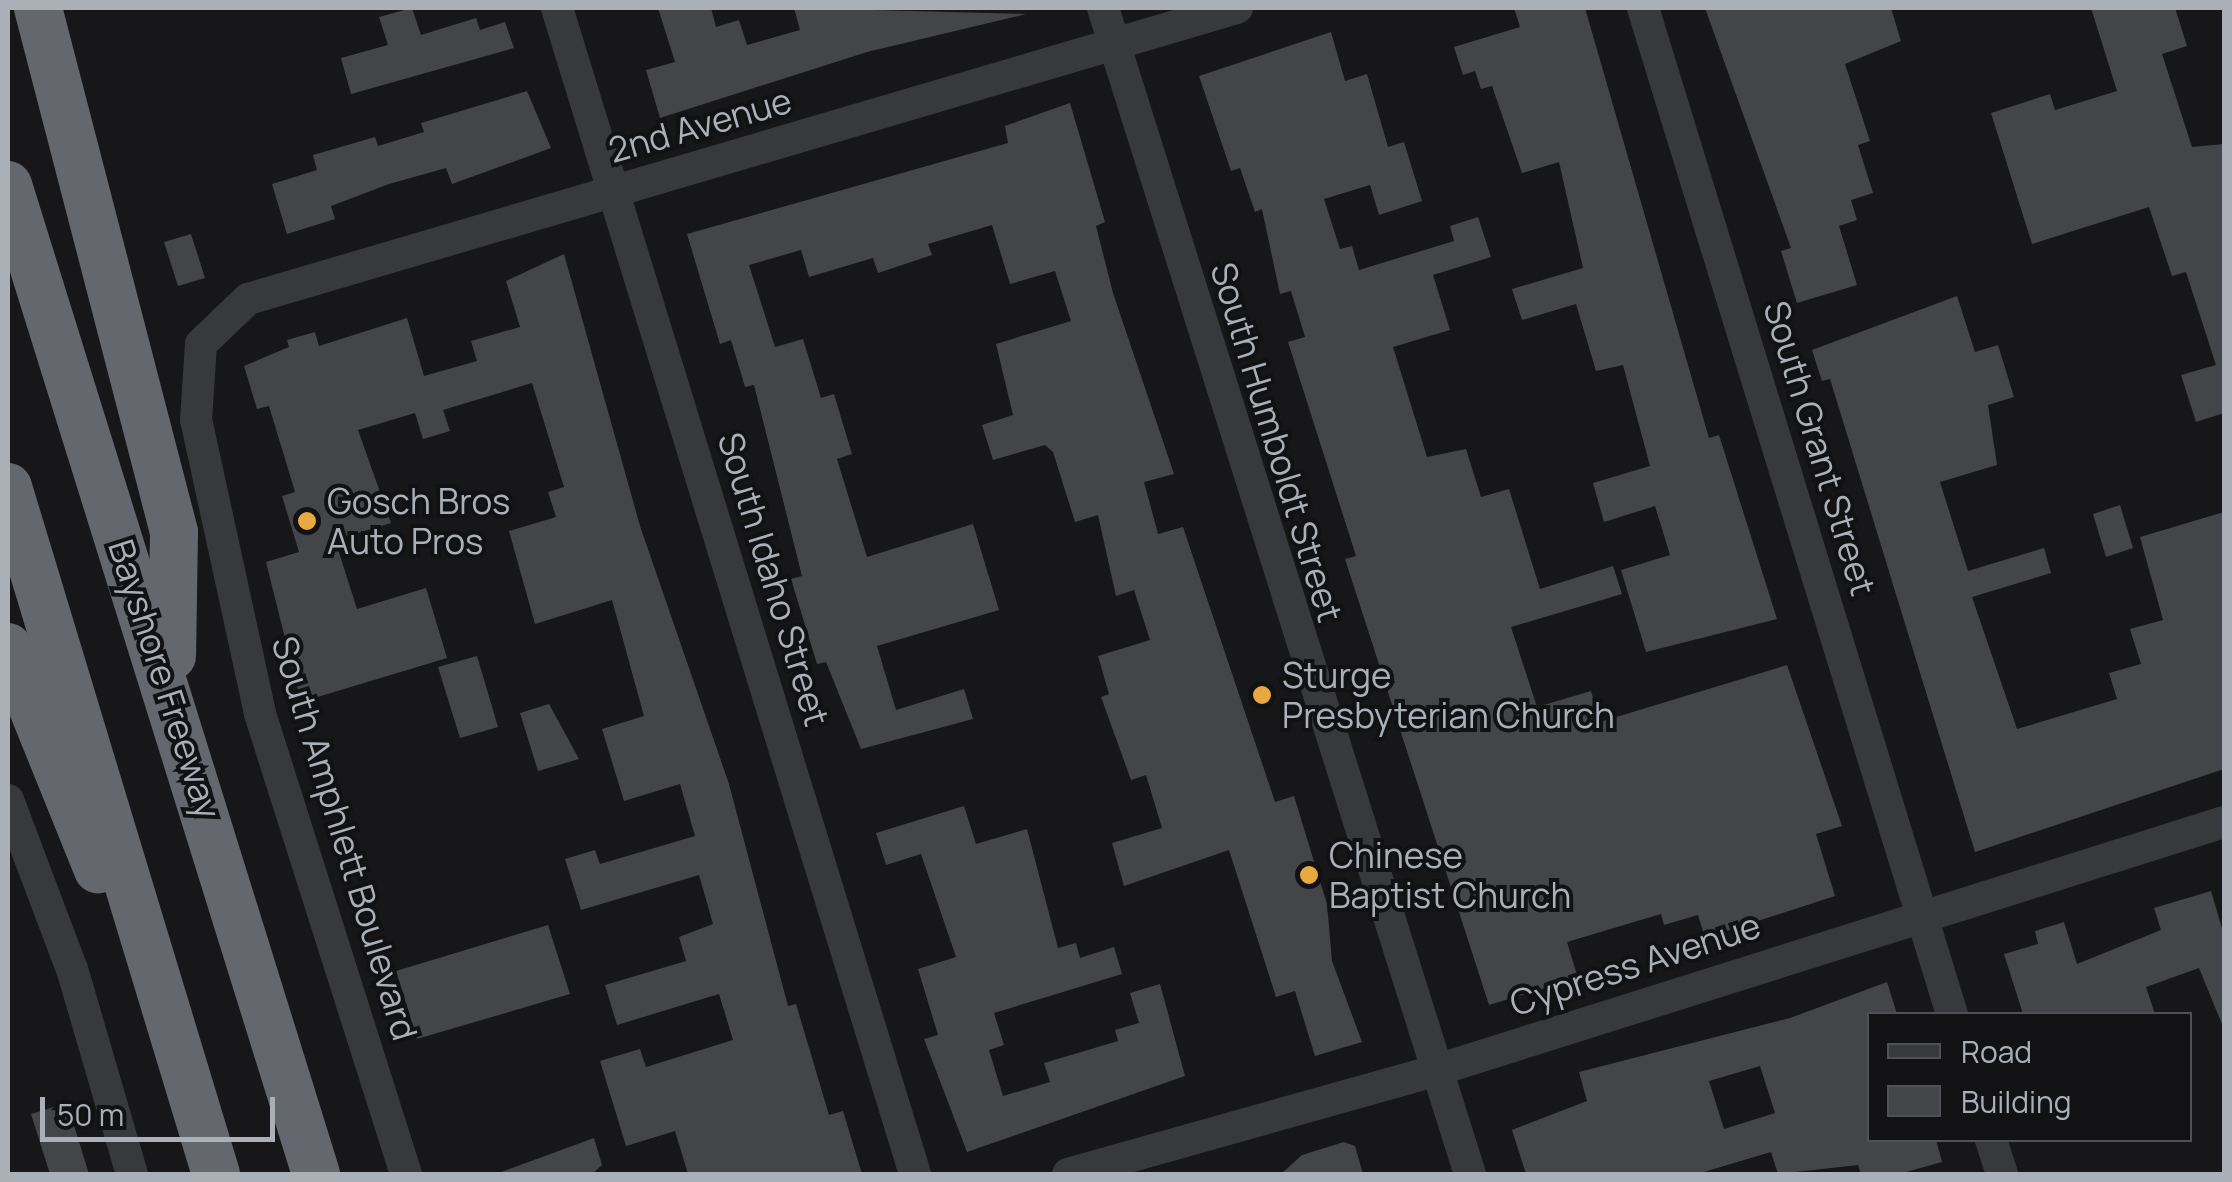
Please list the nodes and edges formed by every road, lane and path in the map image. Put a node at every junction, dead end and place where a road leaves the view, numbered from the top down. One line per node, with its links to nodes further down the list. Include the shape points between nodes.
1 (557, 8): 8 (street, South Idaho Street)
2 (1104, 8): 6 (street, South Humboldt Street)
3 (1237, 8): 6 (street, 2nd Avenue)
4 (1643, 8): 15 (street, South Grant Street)
5 (47, 20): 12 (highway, via 174,532)
6 (1114, 46): 8 (street, 2nd Avenue); 18 (street, South Humboldt Street)
7 (8, 185): 12 (highway, Bayshore Freeway)
8 (613, 192): 9 (street, 2nd Avenue, via 248,299); 24 (street, South Idaho Street)
9 (201, 344): 23 (street, South Amphlett Boulevard, via 196,420 260,713)
10 (8, 486): 17 (highway)
11 (8, 647): 17 (highway)
12 (172, 694): 22 (highway, Bayshore Freeway)
13 (8, 800): 20 (street, via 72,968)
14 (2224, 822): 15 (street, Cypress Avenue)
15 (1920, 912): 16 (street, South Grant Street); 18 (street, Cypress Avenue)
16 (1951, 1012)
17 (181, 1056): 21 (highway)
18 (1437, 1070): 25 (street, Cypress Avenue); 26 (street, South Humboldt Street)
19 (1992, 1142): 27 (street)
20 (132, 1174)
21 (216, 1174)
22 (316, 1174)
23 (406, 1174)
24 (915, 1174)
25 (1068, 1174)
26 (1470, 1174)
27 (2002, 1174)

